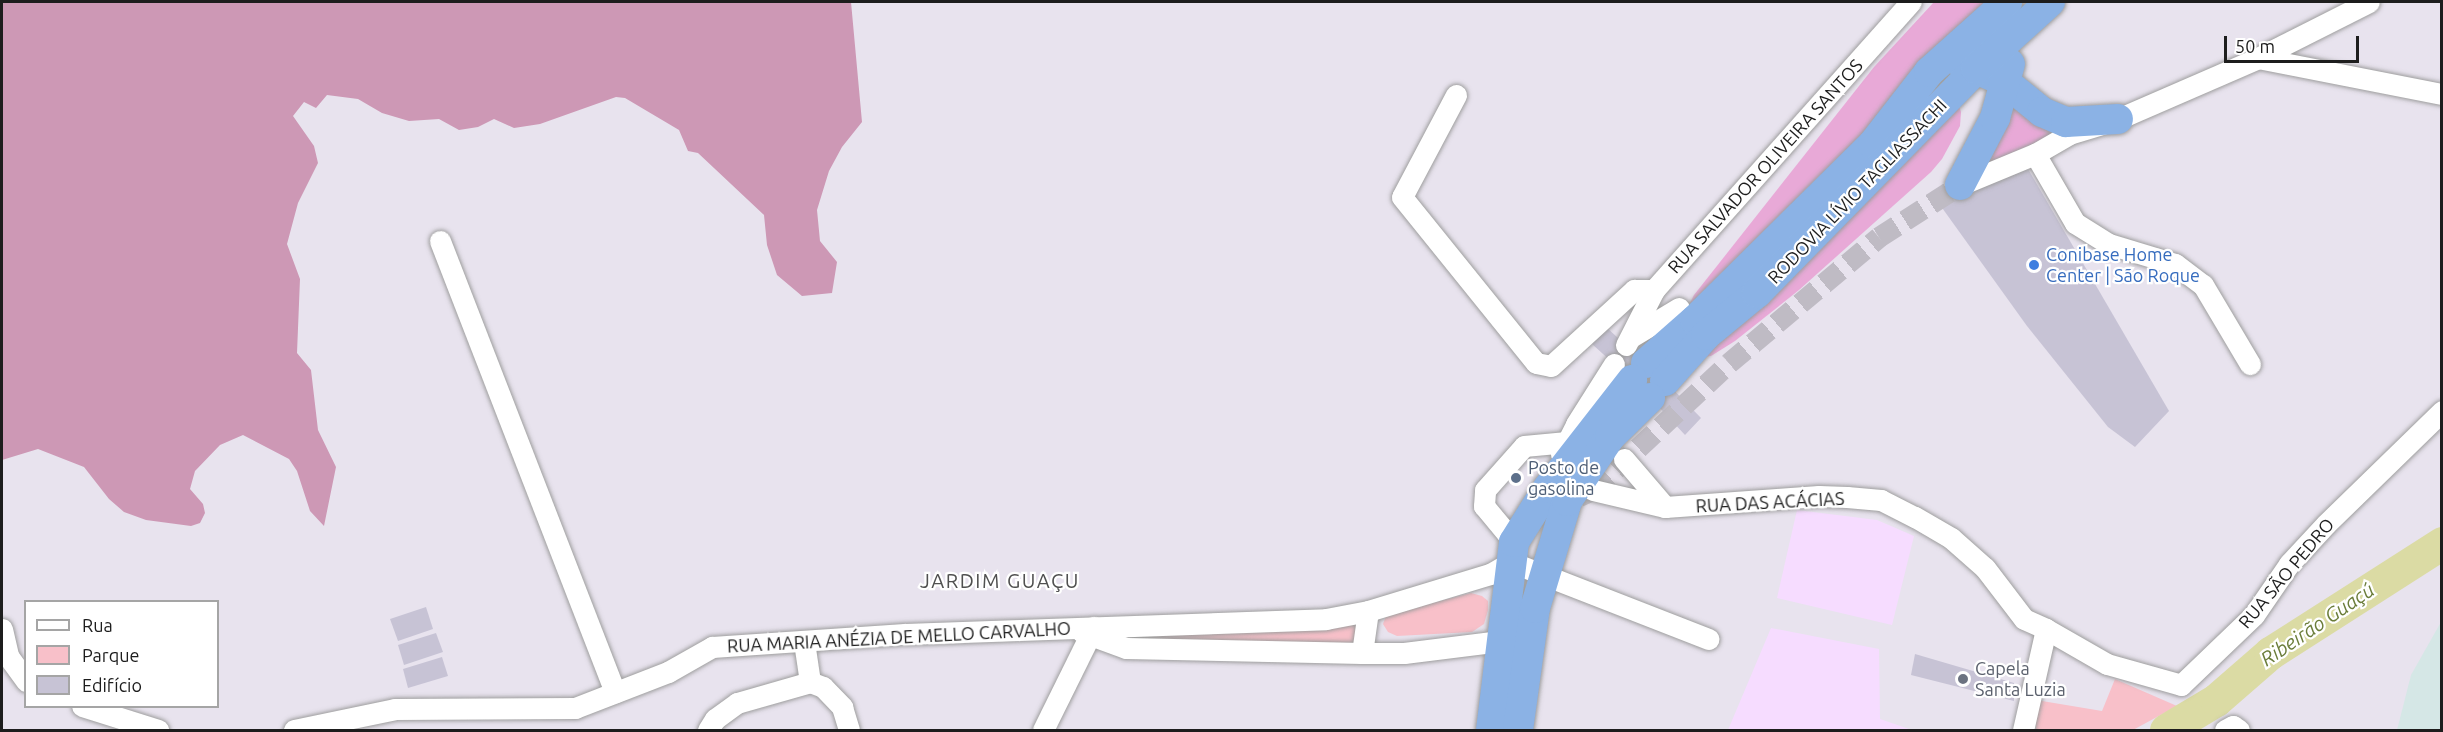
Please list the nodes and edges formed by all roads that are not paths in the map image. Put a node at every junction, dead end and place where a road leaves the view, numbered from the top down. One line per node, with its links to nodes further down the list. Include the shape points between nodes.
1 (1911, 2): 16 (street, RUA SALVADOR OLIVEIRA SANTOS)
2 (2007, 2): 8 (highway, RODOVIA LÍVIO TAGLIASSACHI)
3 (2050, 2): 5 (highway, RODOVIA LÍVIO TAGLIASSACHI)
4 (2369, 2): 6 (street)
5 (2025, 27): 7 (highway, RODOVIA LÍVIO TAGLIASSACHI); 9 (highway)
6 (2258, 58): 10 (street); 12 (street)
7 (1977, 69): 8 (highway, via 1949,63); 9 (highway); 19 (highway, RODOVIA LÍVIO TAGLIASSACHI, via 1757,293 1706,335)
8 (1929, 72): 17 (highway, RODOVIA LÍVIO TAGLIASSACHI, via 1873,144)
9 (2004, 81): 12 (highway, via 2042,112 2067,122); 14 (highway, via 1995,118)
10 (2442, 94)
11 (1456, 95): 16 (street, via 1402,197 1536,363 1551,366 1634,290)
12 (2118, 119): 13 (street, via 2069,134)
13 (2035, 154): 14 (street); 18 (street, via 2075,223 2109,244 2175,264 2203,285)
14 (1960, 185)
15 (440, 241): 40 (street)
16 (1654, 290): 17 (street); 19 (street, RUA SALVADOR OLIVEIRA SANTOS)
17 (1687, 314): 19 (highway, RODOVIA LÍVIO TAGLIASSACHI)
18 (2250, 364)
19 (1637, 367): 21 (street, RUA SALVADOR OLIVEIRA SANTOS); 23 (highway); 27 (highway, via 1610,436 1567,501)
20 (2442, 411): 39 (street, RUA SÃO PEDRO, via 2326,524 2289,564 2254,615)
21 (1567, 442): 23 (street, RUA SALVADOR OLIVEIRA SANTOS); 26 (street, via 1524,446 1485,490 1484,506)
22 (1624, 459): 25 (street)
23 (1548, 488): 26 (highway)
24 (1593, 490): 25 (street, RUA DAS ACÁCIAS)
25 (1665, 507): 31 (street, RUA DAS ACÁCIAS, via 1819,496 1881,500 1951,538 1985,568 2024,619)
26 (1513, 552): 27 (street); 28 (street, RUA MARIA ANÉZIA DE MELLO CARVALHO, via 1490,574); 33 (highway)
27 (1544, 575): 32 (street); 35 (highway)
28 (1368, 610): 30 (street, RUA MARIA ANÉZIA DE MELLO CARVALHO, via 1326,619); 36 (street)
29 (2, 629): 37 (street, via 8,656)
30 (1086, 630): 34 (street, RUA MARIA ANÉZIA DE MELLO CARVALHO, via 905,634); 36 (street, via 1126,648); 46 (street)
31 (2046, 630): 39 (street, RUA DAS ACÁCIAS, via 2107,664); 49 (street)
32 (1708, 639)
33 (1500, 641): 35 (street); 36 (street, via 1404,653); 47 (highway)
34 (804, 642): 38 (street); 40 (street, RUA MARIA ANÉZIA DE MELLO CARVALHO, via 712,647 668,672)
35 (1530, 645): 48 (highway)
36 (1362, 653)
37 (24, 678)
38 (810, 682): 44 (street, via 737,703 714,718); 45 (street, via 823,687 842,707)
39 (2181, 685)
40 (615, 692): 43 (street, RUA MARIA ANÉZIA DE MELLO CARVALHO, via 575,708 395,709)
41 (88, 708): 42 (street)
42 (158, 730)
43 (294, 730)
44 (708, 730)
45 (849, 730)
46 (1043, 730)
47 (1491, 730)
48 (1518, 730)
49 (2023, 730)

